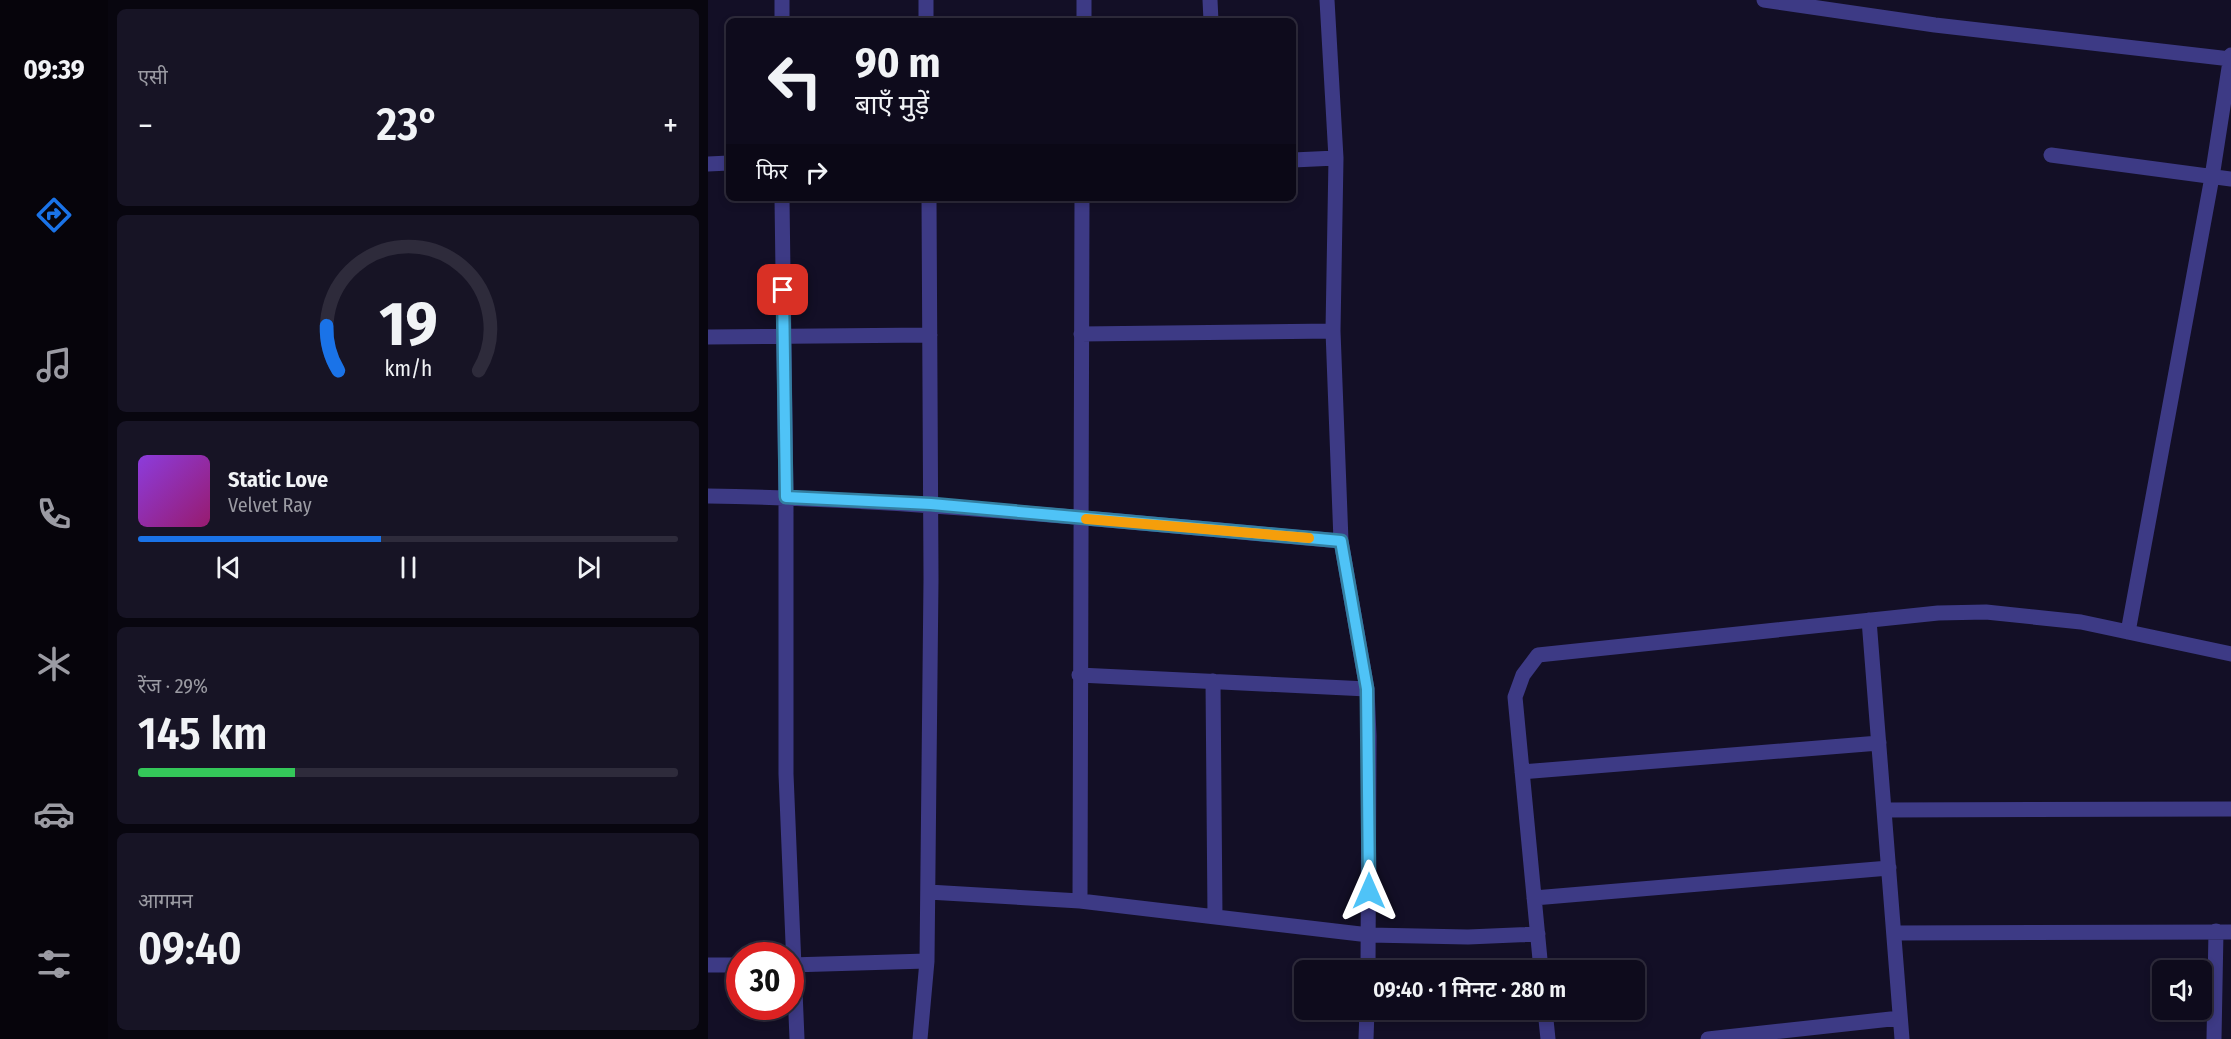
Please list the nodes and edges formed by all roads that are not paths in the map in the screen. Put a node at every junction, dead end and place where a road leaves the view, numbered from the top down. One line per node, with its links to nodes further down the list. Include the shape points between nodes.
1 (782, 0): 7 (street)
2 (926, 0): 8 (street)
3 (1084, 0): 9 (street)
4 (1210, 0): 10 (street)
5 (1327, 0): 14 (street)
6 (1764, 0): 12 (street, via 1935,25)
7 (782, 18)
8 (926, 18)
9 (1084, 18)
10 (1211, 18)
11 (2231, 55): 12 (street)
12 (2231, 59): 18 (street)
13 (2051, 155): 18 (street)
14 (1336, 158): 15 (street); 23 (street)
15 (1296, 160)
16 (726, 163): 17 (street)
17 (708, 164)
18 (2212, 177): 19 (street); 34 (street)
19 (2231, 179)
20 (782, 201): 25 (street)
21 (928, 201): 26 (street)
22 (1082, 201): 24 (street)
23 (1333, 331): 24 (street); 32 (street)
24 (1081, 334): 31 (street)
25 (784, 335): 26 (street); 27 (street); 29 (street)
26 (930, 335): 30 (street)
27 (708, 337)
28 (708, 496): 29 (street)
29 (786, 497): 30 (street); 52 (street, via 786,774)
30 (931, 504): 31 (street); 44 (street)
31 (1080, 518): 32 (street); 36 (street)
32 (1341, 541): 38 (street)
33 (1869, 620): 34 (street, via 1986,612 2081,622); 39 (street); 40 (street, via 1538,656 1523,675 1515,697)
34 (2128, 632): 35 (street)
35 (2231, 654)
36 (1079, 675): 37 (street); 46 (street)
37 (1213, 681): 38 (street); 47 (street)
38 (1367, 689): 51 (street)
39 (1879, 743): 40 (street); 42 (street)
40 (1522, 772): 45 (street)
41 (2231, 809): 42 (street)
42 (1884, 810): 43 (street)
43 (1889, 867): 45 (street); 49 (street)
44 (928, 892): 46 (street); 55 (street)
45 (1534, 898): 50 (street)
46 (1080, 901): 47 (street)
47 (1215, 917): 51 (street)
48 (2224, 932): 49 (street); 70 (street)
49 (1894, 933): 59 (street)
50 (1538, 934): 51 (street); 54 (street)
51 (1369, 935): 53 (street)
52 (791, 942)
53 (1368, 960)
54 (1540, 960)
55 (927, 961): 58 (street); 65 (street)
56 (708, 965): 57 (street)
57 (726, 965)
58 (804, 965)
59 (1900, 1018): 63 (street); 69 (street)
60 (795, 1020): 64 (street)
61 (1367, 1020): 66 (street)
62 (1546, 1020): 67 (street)
63 (1778, 1035): 68 (street)
64 (796, 1039)
65 (920, 1039)
66 (1366, 1039)
67 (1548, 1039)
68 (1708, 1039)
69 (1902, 1039)
70 (2214, 1039)

